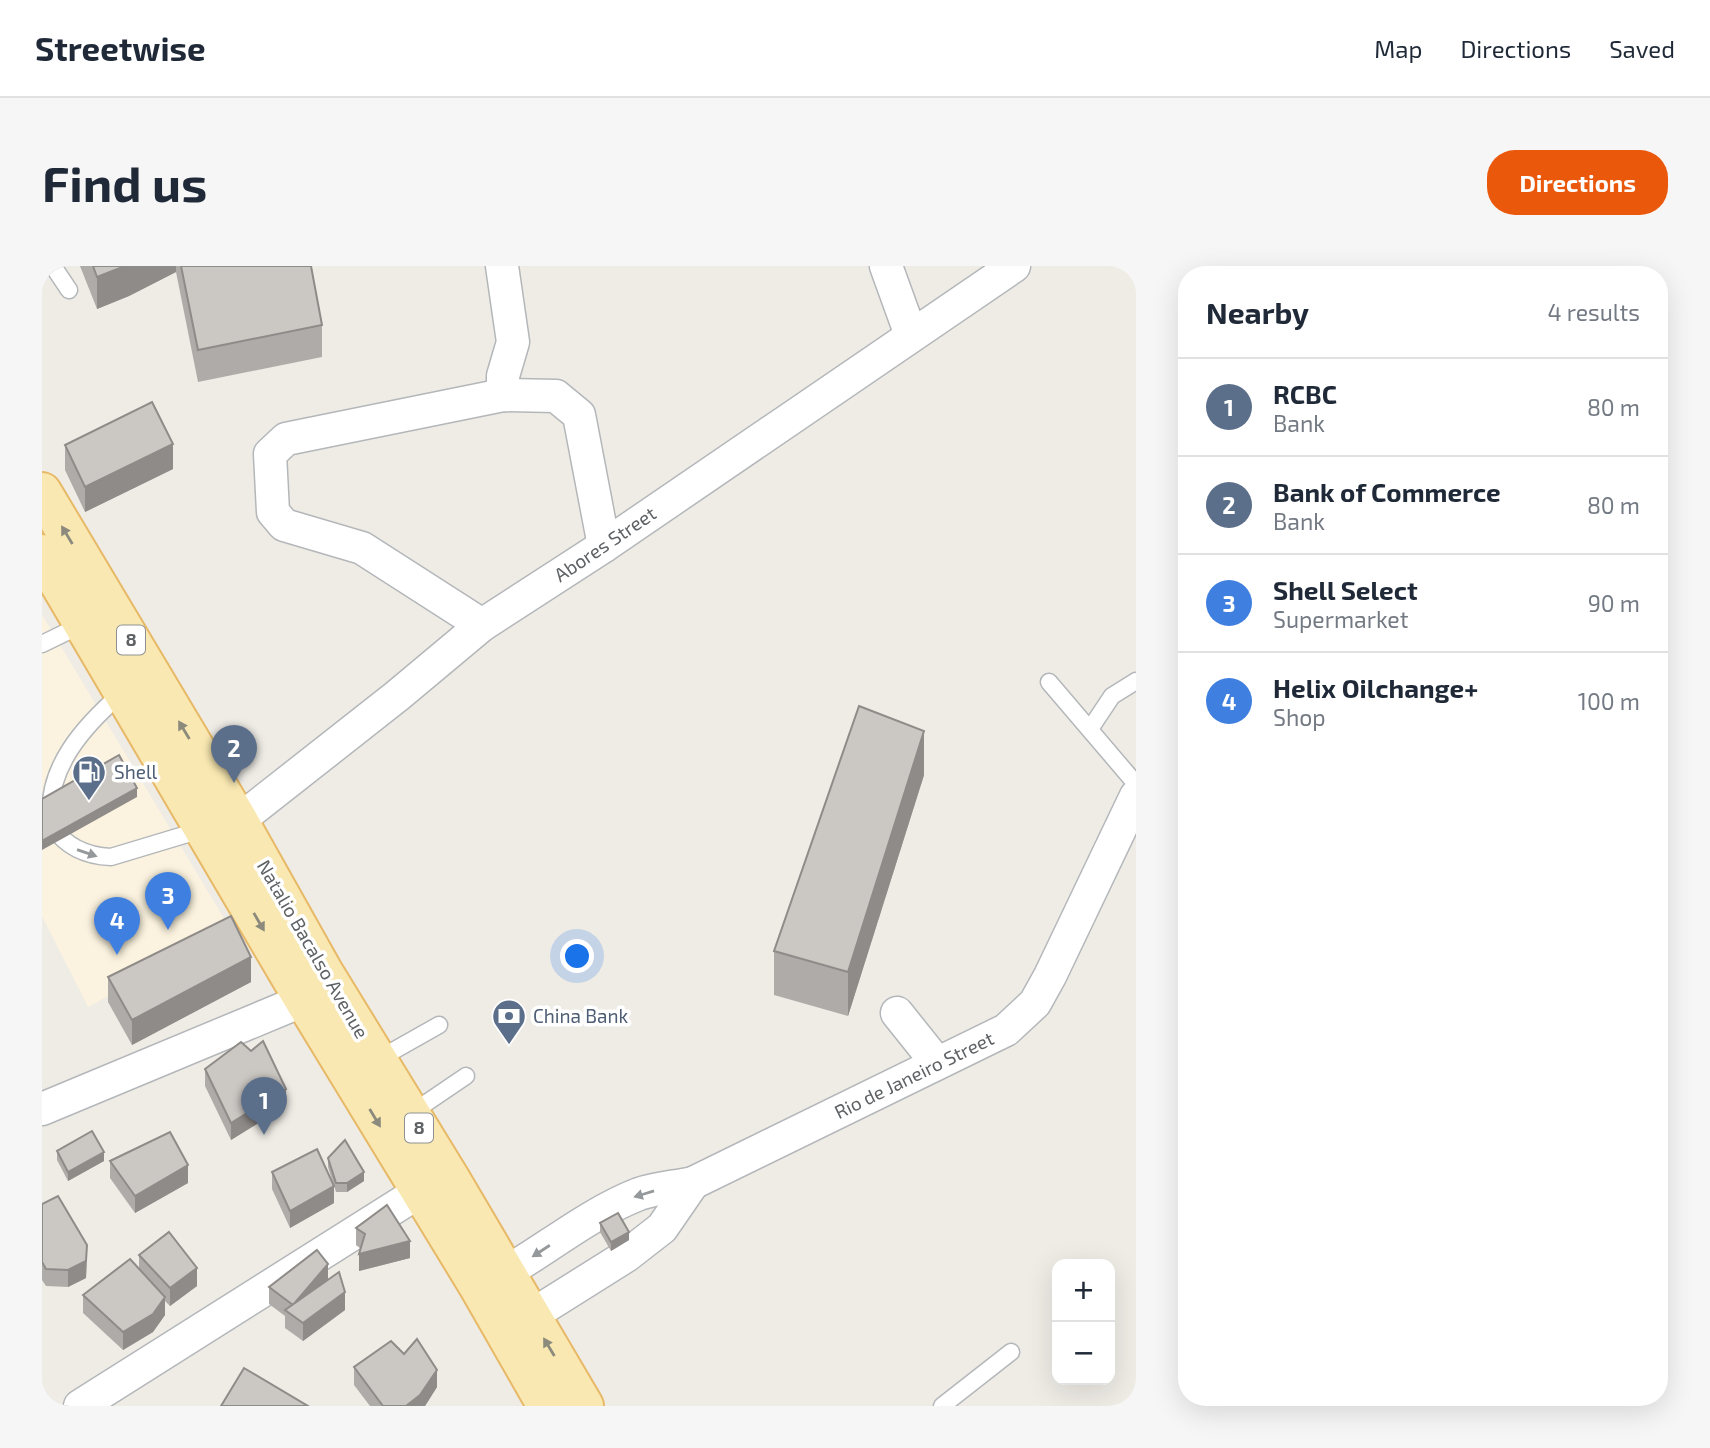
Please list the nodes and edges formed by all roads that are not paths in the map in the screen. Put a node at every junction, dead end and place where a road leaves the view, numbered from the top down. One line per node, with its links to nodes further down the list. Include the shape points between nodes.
1 (53, 266): 5 (lane)
2 (502, 266): 7 (street, via 513,342 503,376)
3 (886, 266): 6 (street)
4 (1014, 266): 6 (street, Abores Street)
5 (69, 290)
6 (911, 335): 9 (street, Abores Street)
7 (503, 395): 9 (street, via 556,396 579,415); 12 (street, via 286,439 270,454 273,513 284,525 362,548)
8 (42, 492): 20 (main road, Natalio Bacalso Avenue / 8, one-way to 8)
9 (604, 546): 12 (street, Abores Street)
10 (42, 554): 11 (main road, Natalio Bacalso Avenue / 8)
11 (83, 624): 13 (lane); 16 (main road, Natalio Bacalso Avenue / 8)
12 (482, 625): 20 (street, Abores Street, via 397,696)
13 (42, 644)
14 (1136, 681): 17 (lane, via 1112,696)
15 (1049, 682): 17 (lane)
16 (123, 692): 20 (main road, Natalio Bacalso Avenue / 8); 20 (lane, one-way to 20, via 51,759 42,790 48,821 68,845 111,857)
17 (1090, 729): 18 (lane)
18 (1136, 784)
19 (1136, 796): 25 (street, Rio de Janeiro Street, via 1035,1003 1006,1030)
20 (218, 830): 21 (main road, Natalio Bacalso Avenue / 8, one-way to 21); 24 (main road, Natalio Bacalso Avenue / 8, via 324,973)
21 (304, 1000): 27 (street); 30 (main road, Natalio Bacalso Avenue / 8, one-way to 30)
22 (897, 1013): 25 (street)
23 (439, 1025): 24 (lane)
24 (377, 1060): 28 (main road, Natalio Bacalso Avenue / 8)
25 (937, 1063): 29 (street, Rio de Janeiro Street)
26 (466, 1076): 28 (lane)
27 (42, 1109)
28 (410, 1114): 31 (main road, Natalio Bacalso Avenue / 8)
29 (693, 1184): 31 (street, Rio de Janeiro Street, one-way to 31, via 642,1193 598,1213); 32 (street, Rio de Janeiro Street, via 662,1228)
30 (419, 1192): 31 (main road, Natalio Bacalso Avenue / 8); 34 (street)
31 (492, 1280): 32 (main road, Natalio Bacalso Avenue / 8)
32 (518, 1324): 35 (main road, Natalio Bacalso Avenue / 8); 36 (main road, Natalio Bacalso Avenue / 8, one-way to 32)
33 (1011, 1352): 37 (lane)
34 (80, 1406)
35 (547, 1406)
36 (584, 1406)
37 (942, 1406)

